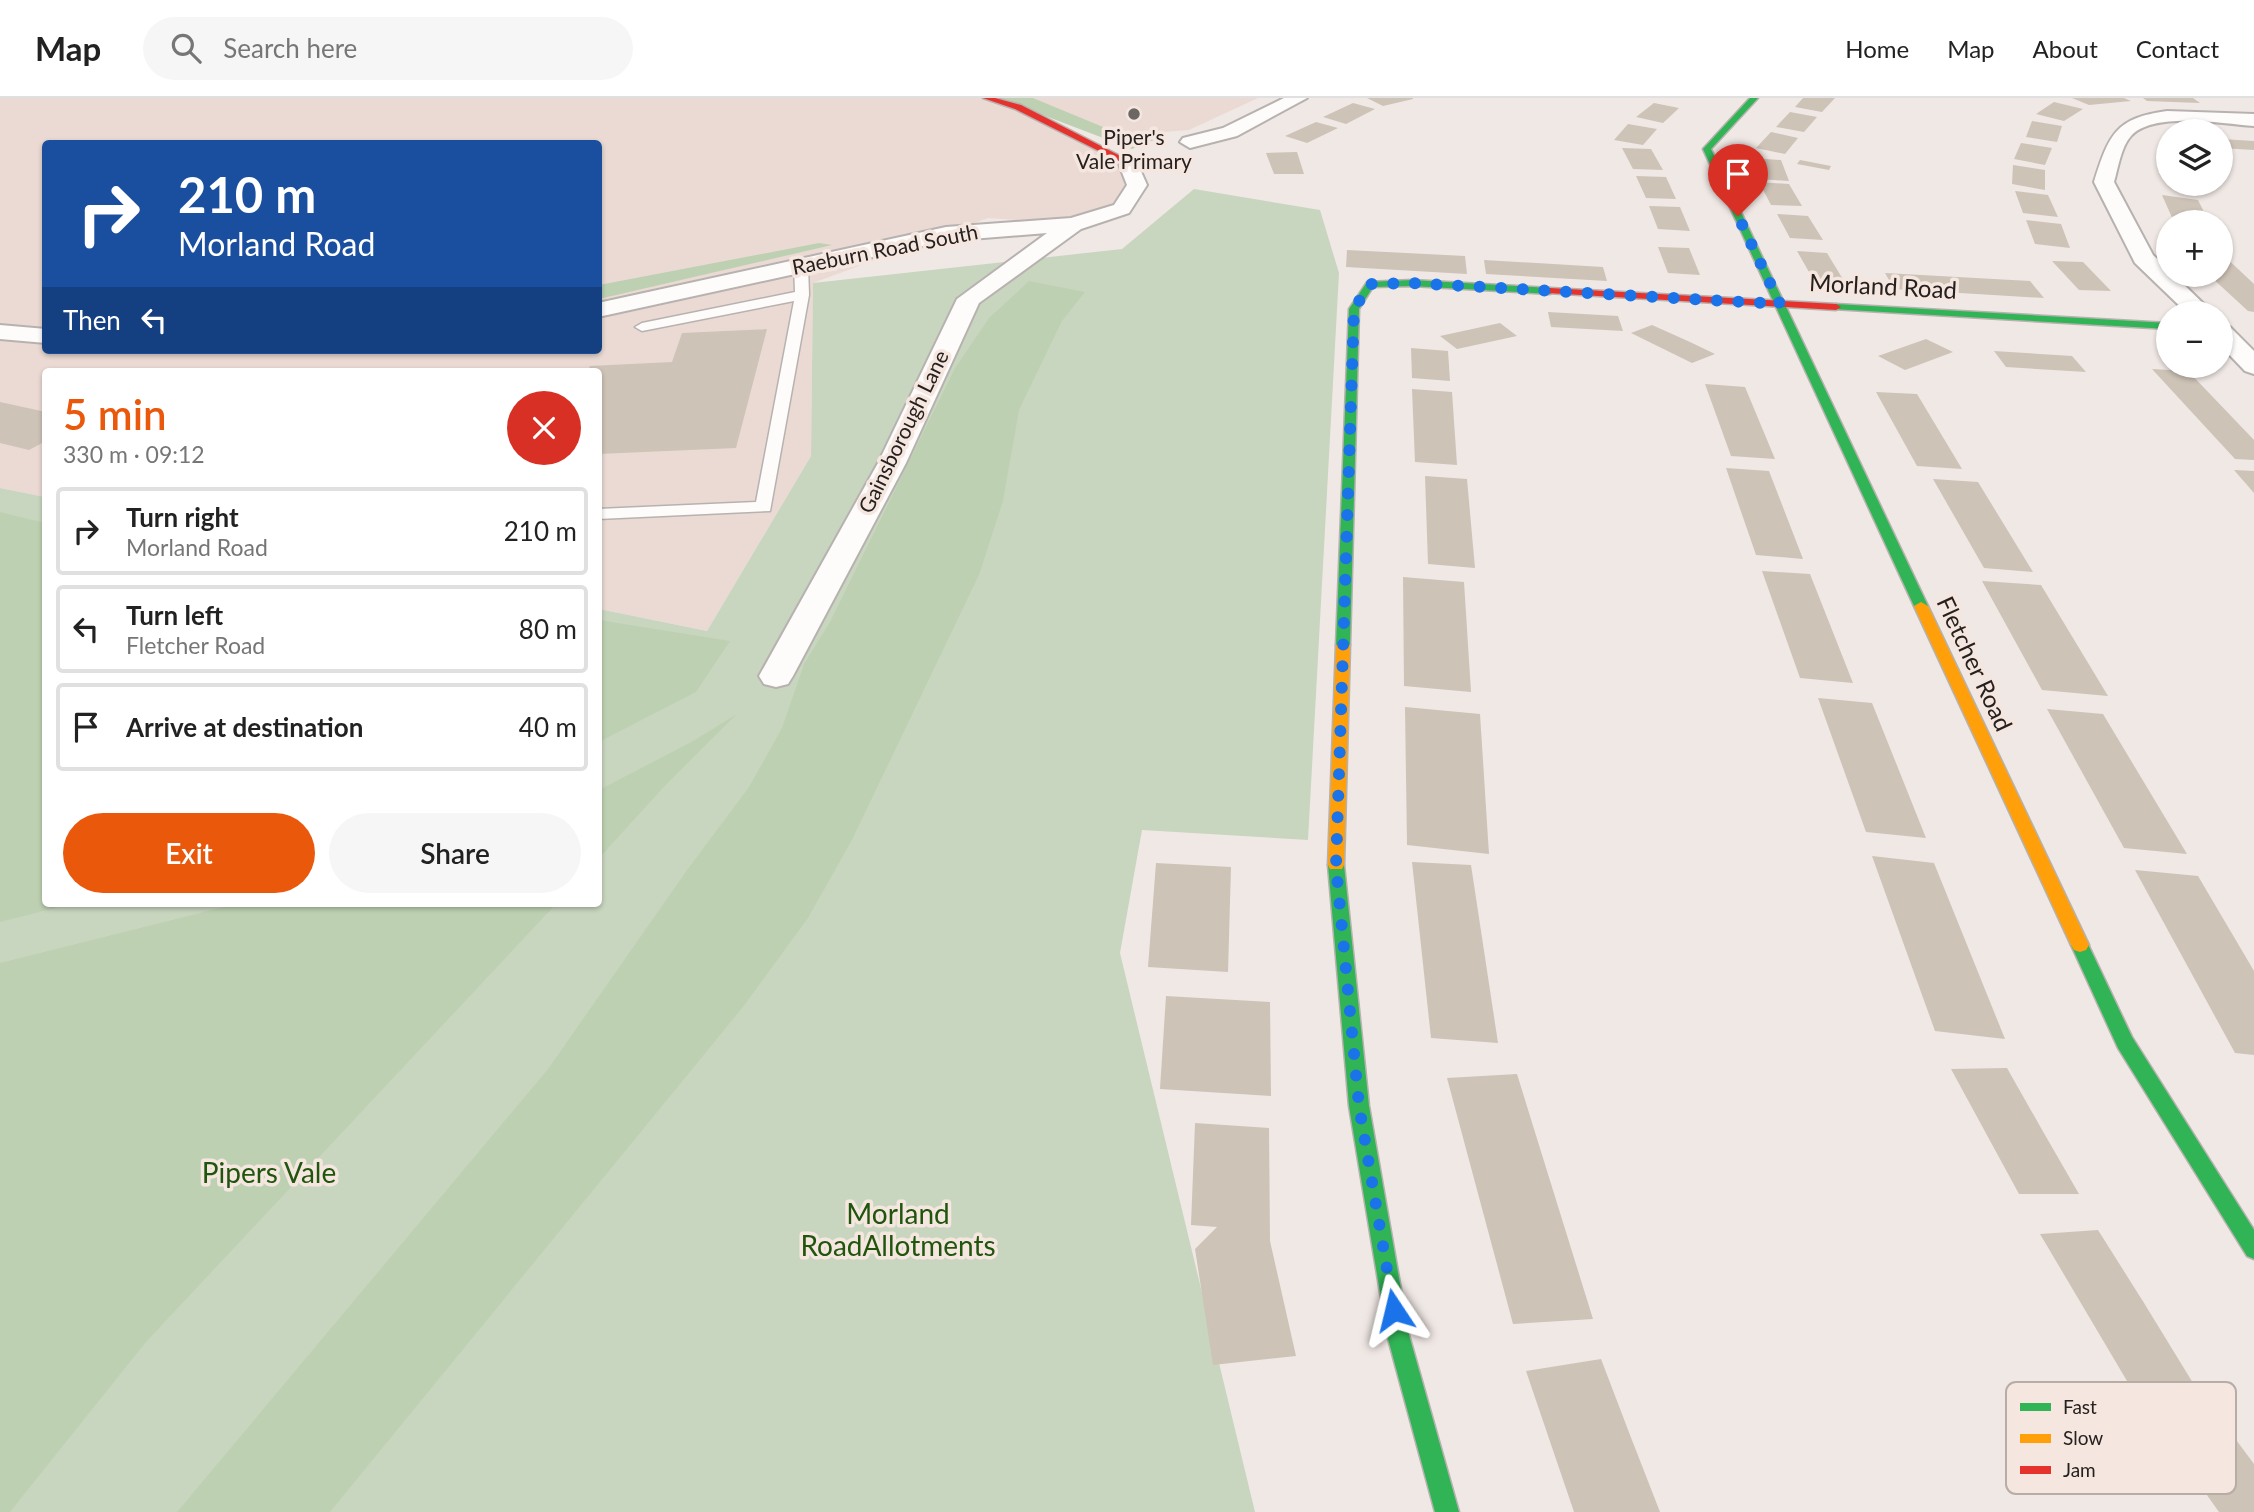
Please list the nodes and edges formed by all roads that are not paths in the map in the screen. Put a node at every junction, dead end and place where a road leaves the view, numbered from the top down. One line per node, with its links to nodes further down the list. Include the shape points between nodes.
1 (987, 98): 6 (street, via 1018,107)
2 (1298, 98): 5 (street, via 1230,132)
3 (1754, 98): 11 (street, Fletcher Road, via 1707,149)
4 (2254, 121): 10 (street, via 2180,116 2138,121 2123,132 2104,182 2143,258)
5 (1190, 142)
6 (1128, 162): 7 (street, Raeburn Road South, via 1137,185 1122,209)
7 (1073, 224): 8 (street, Raeburn Road South, via 946,234); 20 (street, Gainsborough Lane, via 969,299 892,463)
8 (801, 265): 9 (lane); 12 (street, Raeburn Road South)
9 (802, 295): 14 (lane); 19 (lane, via 764,507)
10 (2188, 301)
11 (1780, 304): 13 (street, Morland Road); 21 (street, Fletcher Road, via 2125,1042); 22 (street, Morland Road, via 1412,283 1370,284 1354,309 1336,866 1359,1106 1398,1335)
12 (602, 309)
13 (2156, 325)
14 (642, 327)
15 (0, 332): 16 (street)
16 (42, 336)
17 (2233, 344): 18 (street)
18 (2254, 366)
19 (602, 514)
20 (776, 676)
21 (2254, 1249)
22 (1447, 1512)

